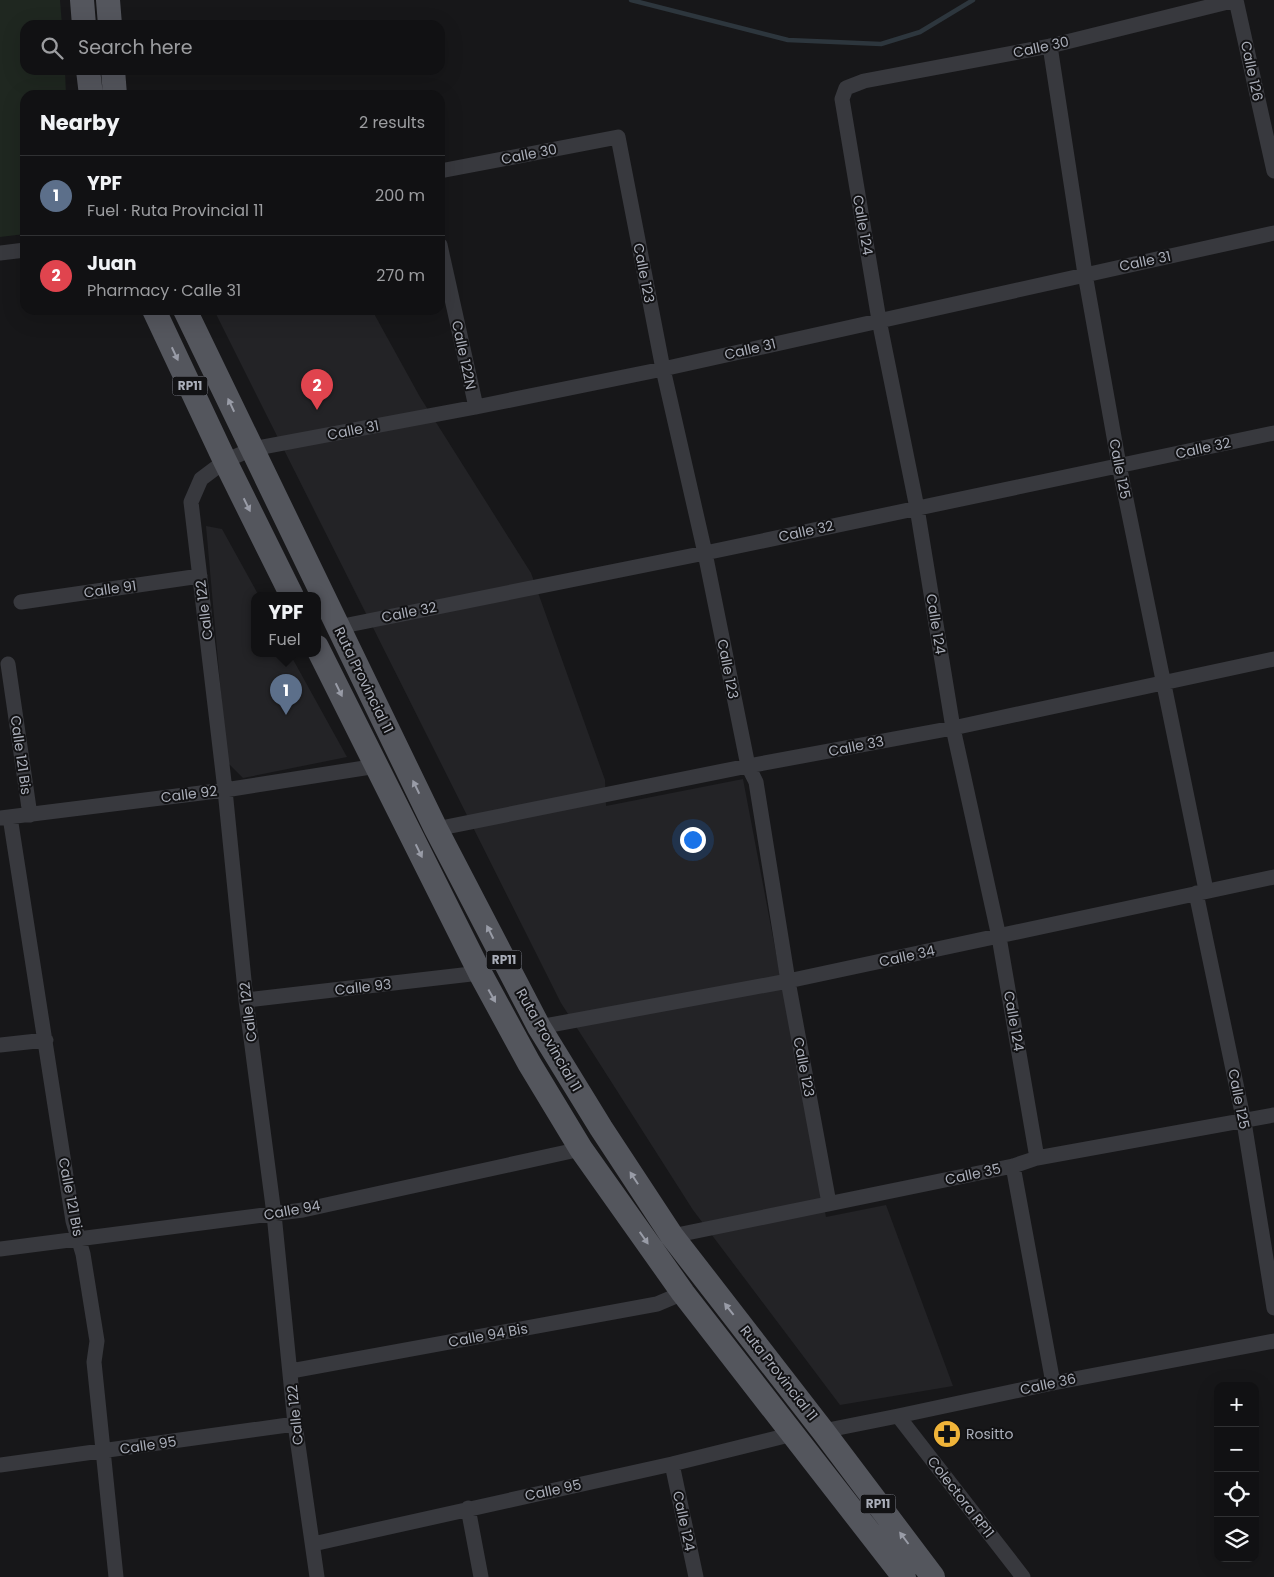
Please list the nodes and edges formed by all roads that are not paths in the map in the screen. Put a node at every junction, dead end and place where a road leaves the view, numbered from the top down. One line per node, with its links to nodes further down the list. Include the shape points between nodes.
1 (82, 0): 4 (main road)
2 (108, 0): 5 (main road)
3 (1236, 0): 6 (street, Calle 30); 14 (street, Calle 126)
4 (84, 20)
5 (110, 20)
6 (1050, 46): 9 (street, Calle 30, via 864,81); 19 (street, Calle 125)
7 (89, 75): 10 (main road)
8 (113, 75): 11 (main road)
9 (846, 88): 22 (street, Calle 124, via 842,99)
10 (90, 90)
11 (115, 90)
12 (618, 137): 13 (street, Calle 30); 23 (street, Calle 123)
13 (445, 170)
14 (1274, 171)
15 (1274, 233): 19 (street, Calle 31)
16 (20, 250): 17 (street)
17 (0, 252)
18 (445, 268): 24 (street, Calle 122N)
19 (1085, 274): 22 (street, Calle 31); 28 (street, Calle 125)
20 (156, 315): 27 (main road, RP11, one-way to 27)
21 (188, 315): 26 (main road, RP11, one-way to 21)
22 (879, 320): 23 (street, Calle 31); 29 (street, Calle 124)
23 (663, 369): 24 (street, Calle 31); 30 (street, Calle 123)
24 (476, 407): 26 (street, Calle 31)
25 (1274, 433): 28 (street, Calle 32)
26 (252, 449): 27 (street, Calle 31); 34 (main road, Ruta Provincial 11 / RP11)
27 (225, 461): 31 (street, Calle 122, via 201,479 191,502); 32 (main road, RP11, one-way to 32)
28 (1119, 465): 29 (street, Calle 32); 38 (street, Calle 125)
29 (917, 508): 30 (street, Calle 32); 39 (street, Calle 124)
30 (705, 553): 34 (street, Calle 32); 41 (street, Calle 123)
31 (200, 576): 33 (street, Calle 91); 42 (street, Calle 122)
32 (290, 592)
33 (21, 602)
34 (338, 627): 45 (main road, Ruta Provincial 11 / RP11, one-way to 34)
35 (321, 655): 40 (main road, Ruta Provincial 11 / RP11, one-way to 40)
36 (1274, 659): 38 (street, Calle 33)
37 (8, 664): 43 (street, Calle 121 Bis)
38 (1163, 684): 39 (street, Calle 33); 47 (street, Calle 125)
39 (953, 728): 41 (street, Calle 33); 48 (street, Calle 124)
40 (376, 766): 42 (street, Calle 92); 49 (main road, Ruta Provincial 11 / RP11, one-way to 49)
41 (748, 766): 45 (street, Calle 33); 50 (street, Calle 123, via 756,782)
42 (225, 790): 43 (street, Calle 92); 51 (street, Calle 122)
43 (30, 815): 44 (street, Calle 92)
44 (5, 818): 53 (street, Calle 121 Bis)
45 (436, 829): 52 (main road, Ruta Provincial 11 / RP11, one-way to 45)
46 (1274, 877): 47 (street, Calle 34)
47 (1201, 891): 48 (street, Calle 34); 56 (street, Calle 125)
48 (999, 937): 50 (street, Calle 34); 58 (street, Calle 124)
49 (480, 973): 51 (street, Calle 93); 57 (main road, Ruta Provincial 11 / RP11, one-way to 57)
50 (788, 981): 52 (street, Calle 34); 60 (street, Calle 123)
51 (246, 1000): 61 (street, Calle 122)
52 (539, 1026): 62 (main road, Ruta Provincial 11 / RP11, one-way to 52)
53 (46, 1040): 54 (street); 63 (street, Calle 121 Bis)
54 (0, 1046)
55 (1274, 1115): 56 (street, Calle 35)
56 (1244, 1122): 58 (street, Calle 35); 66 (street, Calle 125)
57 (581, 1149): 61 (street, Calle 94); 65 (main road, Ruta Provincial 11 / RP11, one-way to 65)
58 (1037, 1158): 59 (street, Calle 35)
59 (1013, 1166): 60 (street, Calle 35); 69 (street)
60 (829, 1203): 62 (street, Calle 35)
61 (274, 1214): 63 (street, Calle 94); 68 (street, Calle 122)
62 (672, 1236): 72 (main road, Ruta Provincial 11 / RP11, one-way to 62)
63 (78, 1238): 64 (street, Calle 94); 74 (street, Calle 121 Bis, via 97,1341 94,1362)
64 (0, 1249)
65 (683, 1294): 68 (street, Calle 94 Bis, via 657,1304); 73 (main road, Ruta Provincial 11 / RP11)
66 (1274, 1308)
67 (1274, 1341): 69 (street, Calle 36)
68 (291, 1371): 71 (street, Calle 122)
69 (1053, 1383): 70 (street, Calle 36)
70 (898, 1416): 72 (street, Calle 36); 85 (street, Colectora RP11)
71 (296, 1424): 74 (street, Calle 95); 78 (street, Calle 122)
72 (823, 1430): 84 (main road, Ruta Provincial 11 / RP11, one-way to 72)
73 (792, 1434): 75 (street, Calle 95); 83 (main road, Ruta Provincial 11 / RP11)
74 (103, 1451): 76 (street, Calle 95); 79 (street, Calle 121 Bis)
75 (672, 1464): 77 (street, Calle 95); 82 (street, Calle 124)
76 (0, 1465)
77 (468, 1508): 78 (street, Calle 95); 81 (street)
78 (313, 1544): 80 (street, Calle 122)
79 (116, 1577)
80 (317, 1577)
81 (481, 1577)
82 (696, 1577)
83 (904, 1577)
84 (933, 1577)
85 (1023, 1577)

